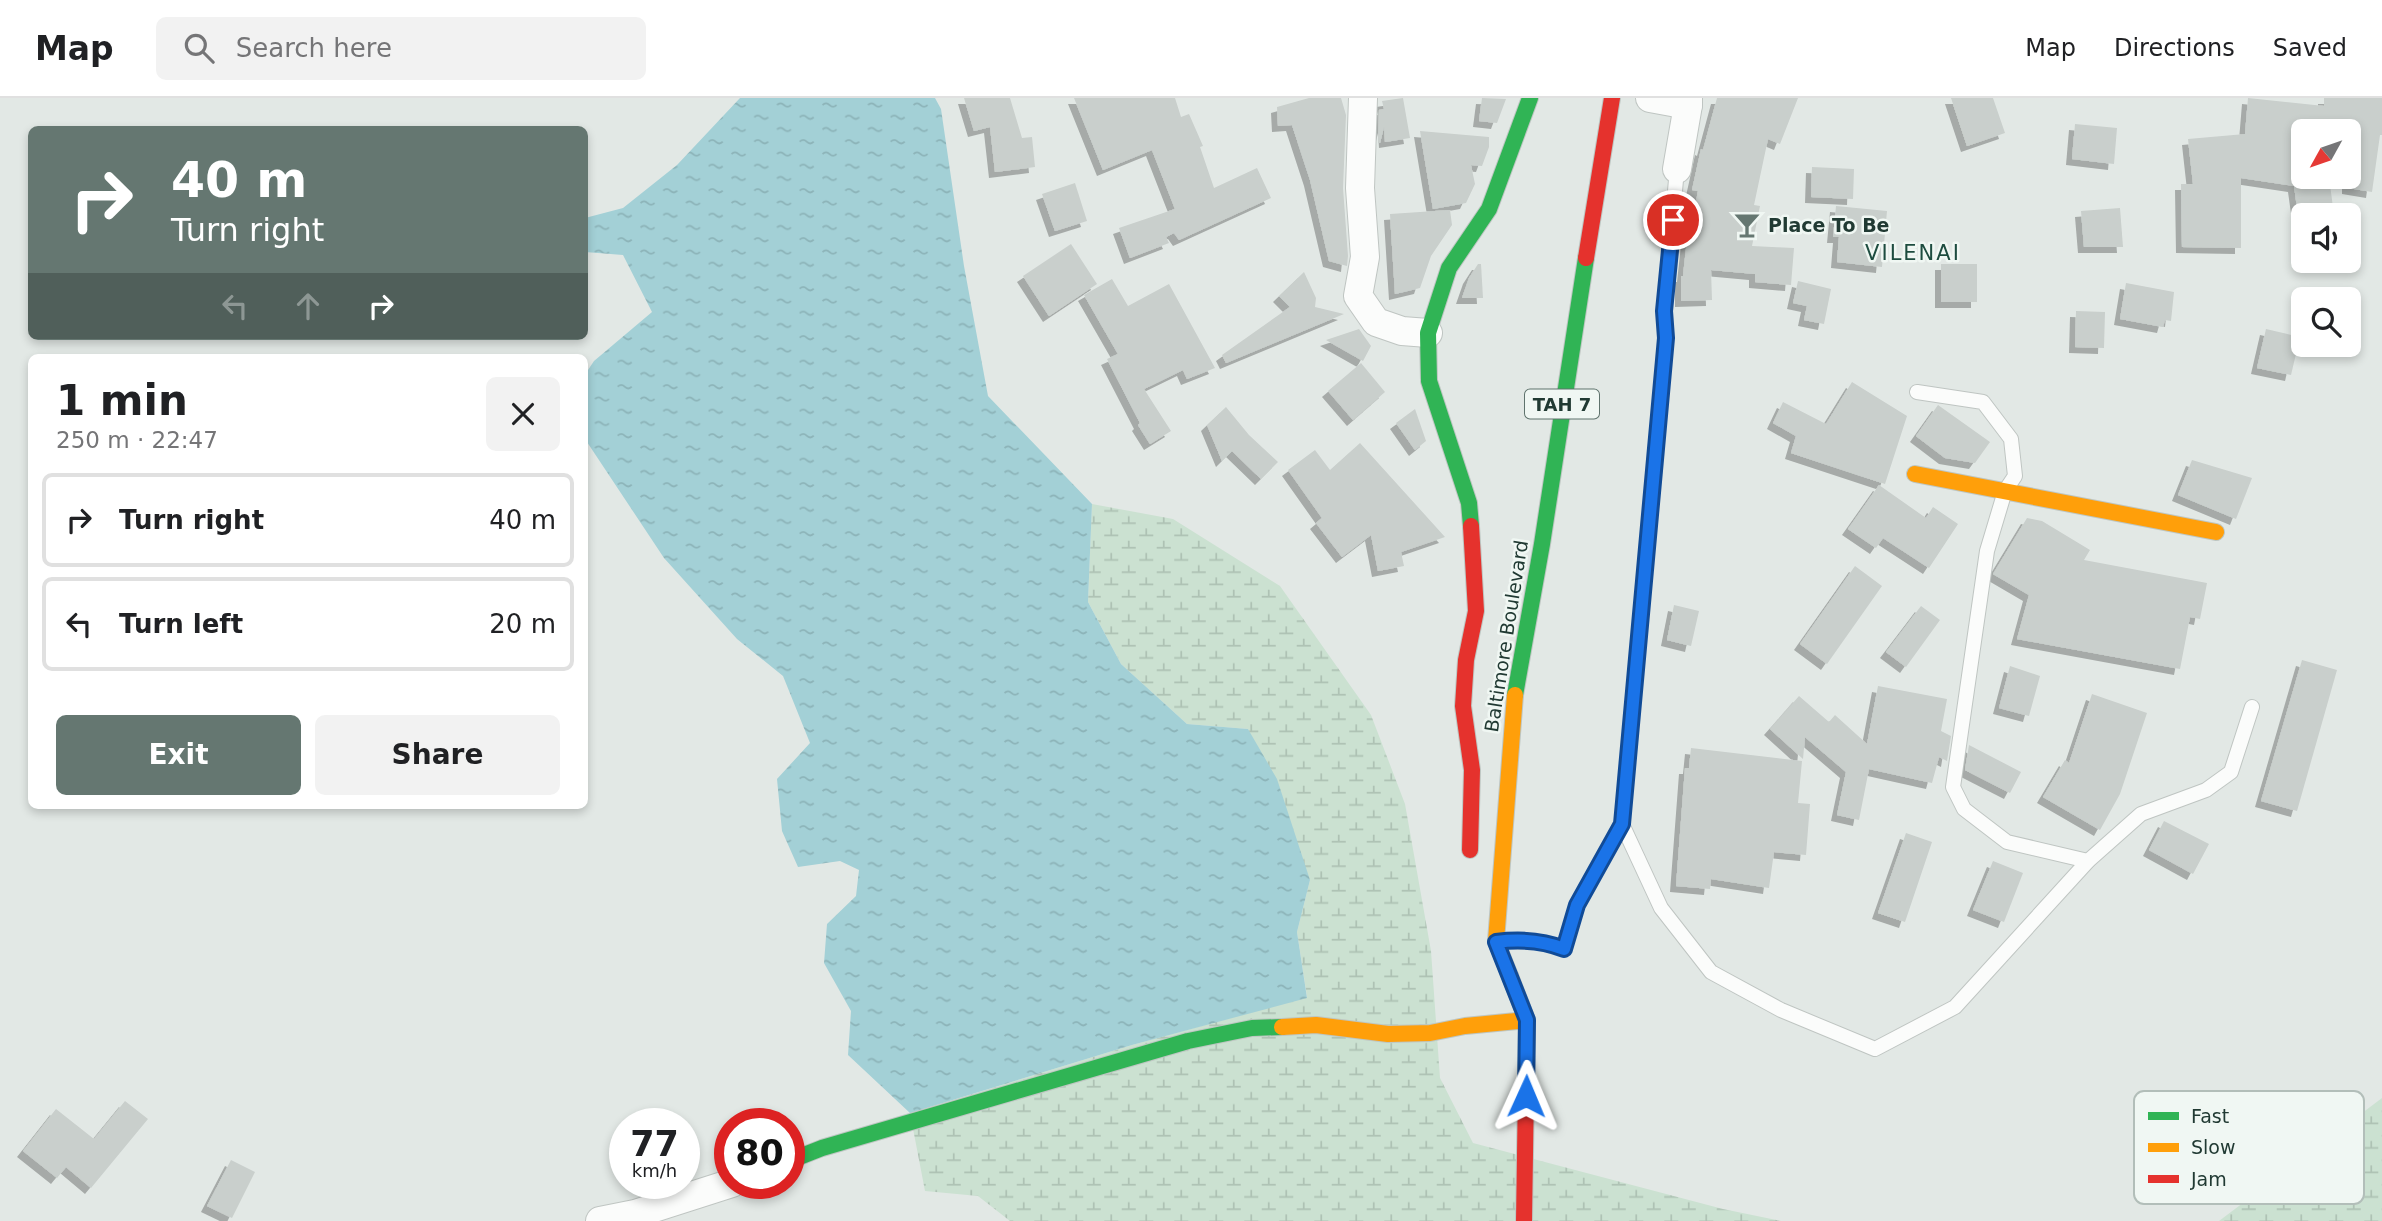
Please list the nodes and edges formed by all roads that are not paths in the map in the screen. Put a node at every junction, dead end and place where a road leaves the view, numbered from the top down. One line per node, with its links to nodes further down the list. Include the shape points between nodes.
1 (1363, 98): 7 (street, via 1360,188 1365,257 1358,296 1376,322)
2 (1530, 98): 7 (main road, via 1489,209 1449,268)
3 (1612, 98): 16 (main road, Baltimore Boulevard / TAH 7, via 1513,709)
4 (1650, 98): 5 (street)
5 (1688, 101): 6 (street)
6 (1677, 169): 13 (lane)
7 (1428, 333): 14 (main road, via 1429,381 1469,503 1476,611 1462,706 1472,770)
8 (1917, 391): 10 (lane, via 1983,402 2011,439 2015,476)
9 (1916, 474): 10 (main road)
10 (2005, 491): 11 (main road); 15 (lane, via 1987,551 1953,787 1964,809 2007,842)
11 (2216, 532)
12 (2252, 706): 15 (lane, via 2231,772 2206,790 2141,814)
13 (1622, 824): 15 (lane, via 1661,908 1711,972 1781,1010 1875,1049 1955,1007); 16 (lane, via 1577,905 1564,949 1549,943)
14 (1470, 850)
15 (2088, 861)
16 (1496, 942): 17 (main road, Baltimore Boulevard / TAH 7)
17 (1527, 1020): 18 (main road, via 1388,1034 1315,1025 1252,1028 1083,1070); 21 (main road, Baltimore Boulevard / TAH 7)
18 (805, 1155)
19 (714, 1189): 20 (street)
20 (600, 1221)
21 (1524, 1221)

